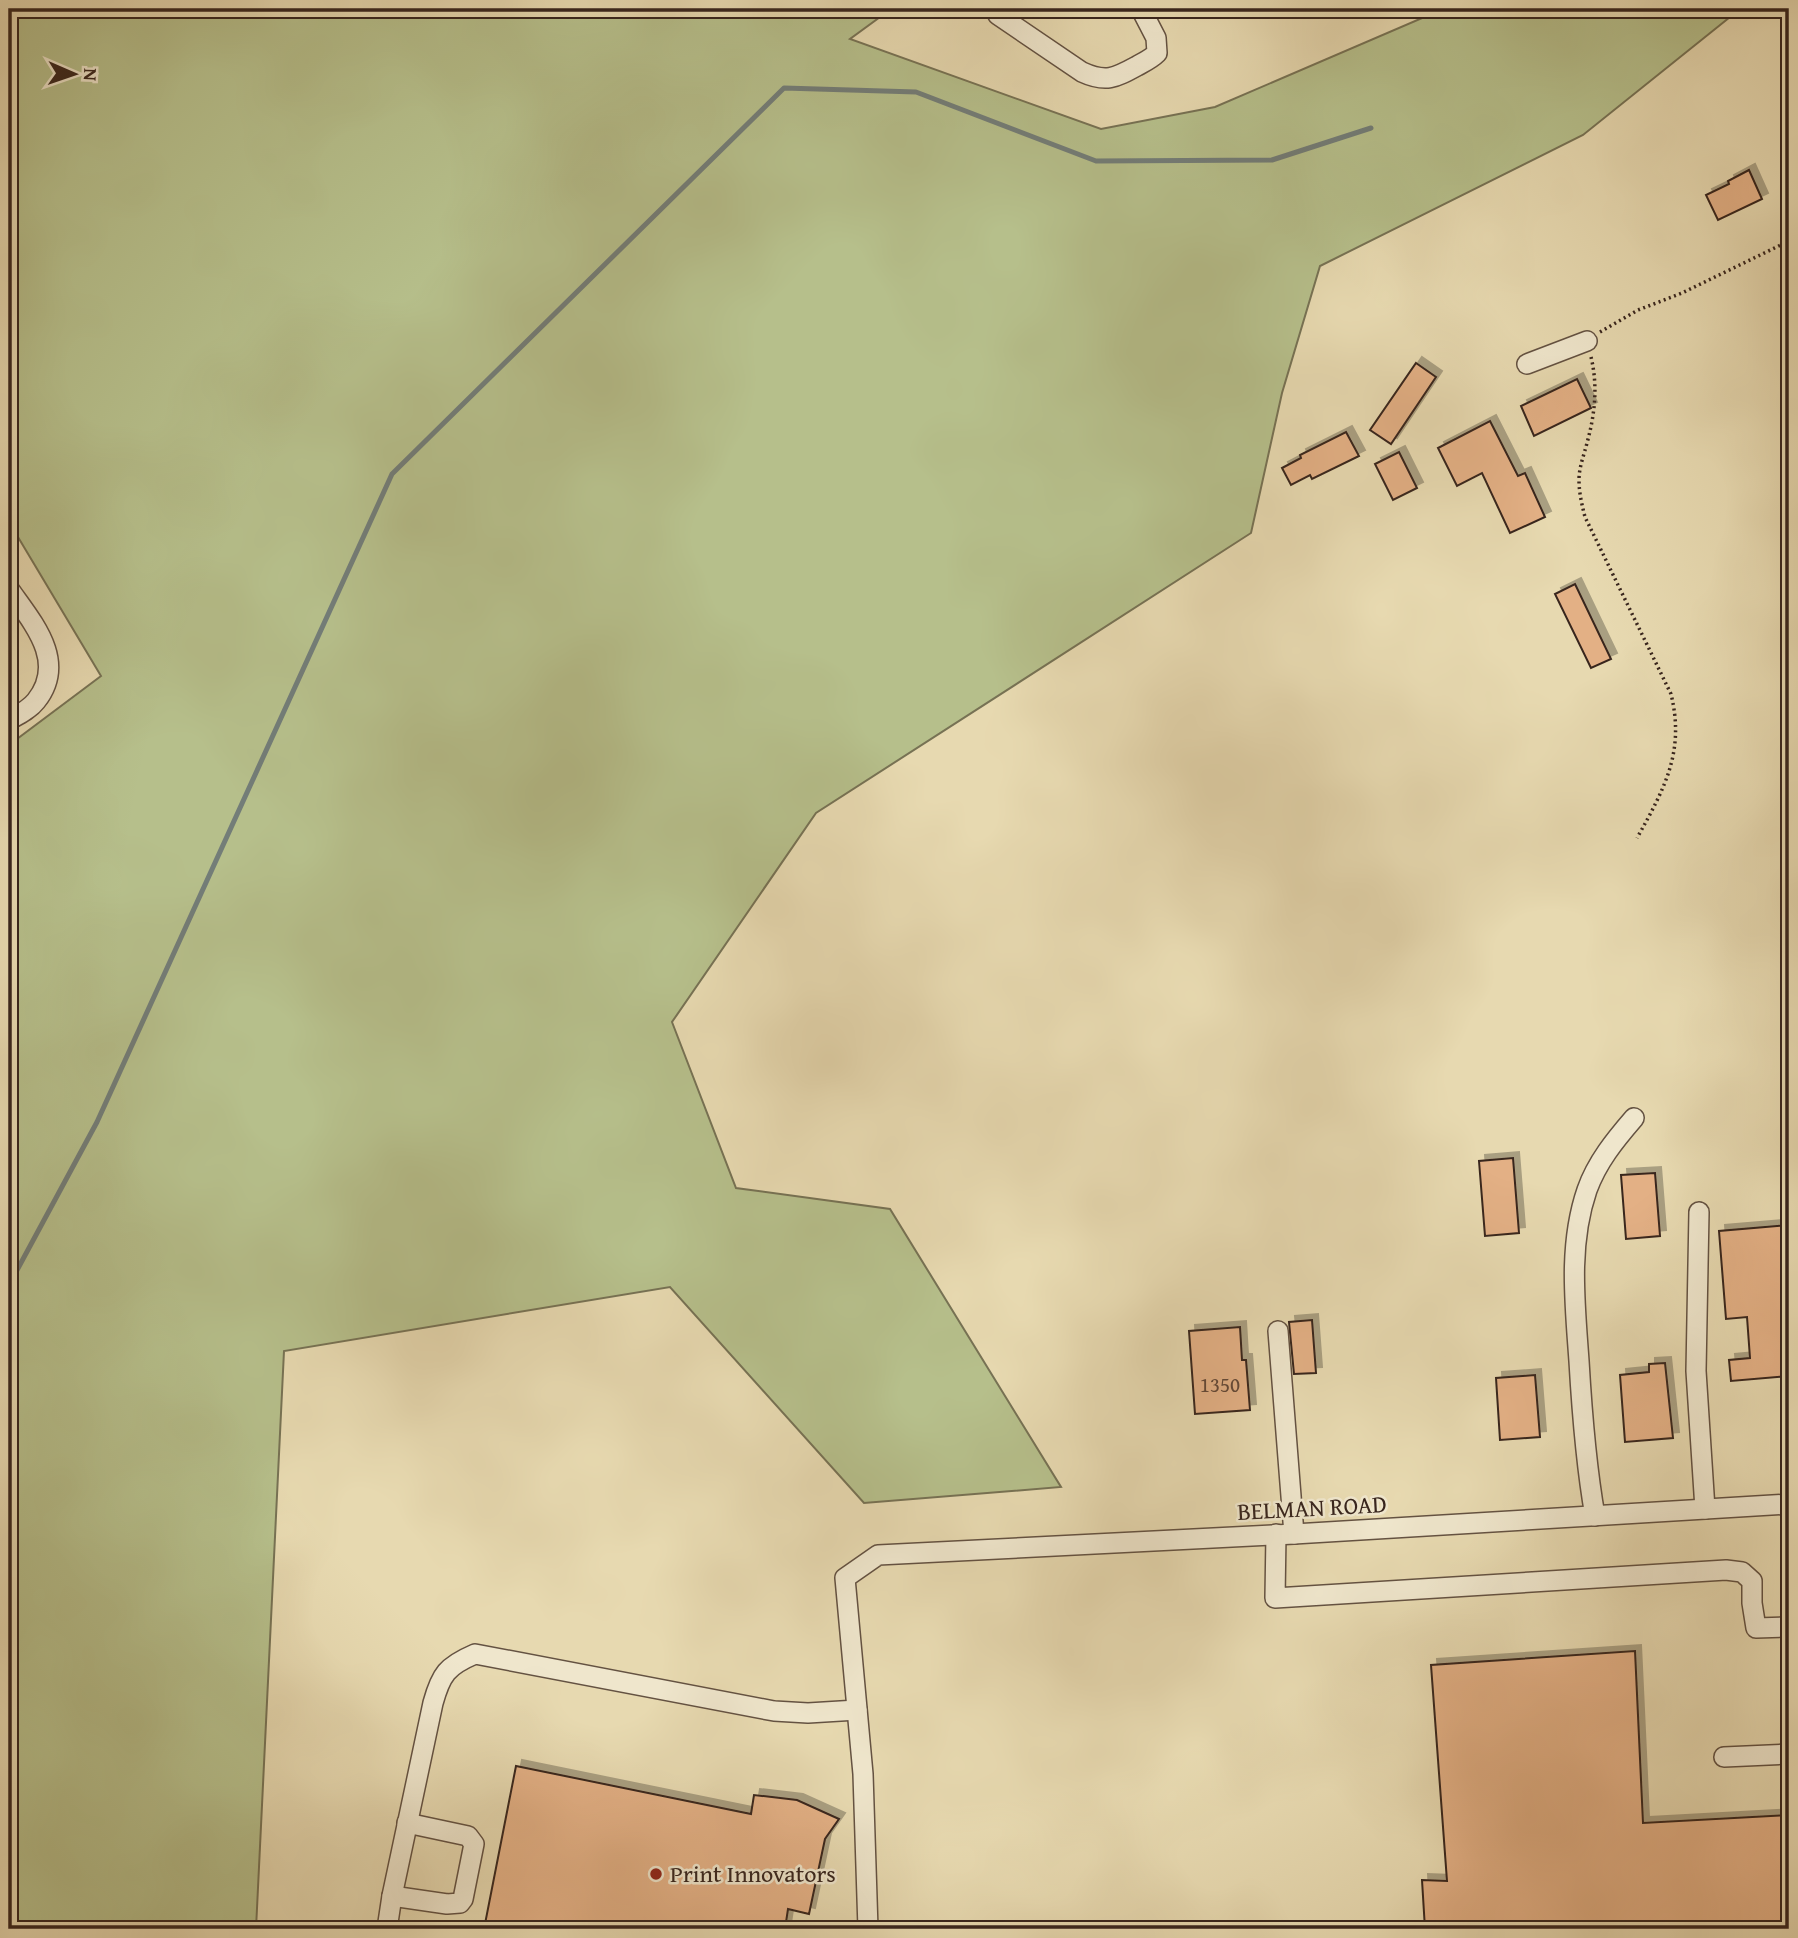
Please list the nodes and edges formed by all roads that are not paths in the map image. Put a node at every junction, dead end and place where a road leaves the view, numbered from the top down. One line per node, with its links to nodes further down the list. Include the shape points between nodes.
1 (995, 9): 2 (street, via 1082,72 1105,79 1118,77 1157,53 1156,38)
2 (1142, 9)
3 (1587, 341): 4 (street)
4 (1527, 365)
5 (11, 598): 6 (street, via 45,642 49,657 44,687 36,701)
6 (9, 720)
7 (1634, 1118): 12 (street, via 1599,1164 1587,1190 1575,1254 1581,1399)
8 (1699, 1212): 11 (street, via 1696,1371)
9 (1278, 1331): 13 (street)
10 (1789, 1504): 11 (street, BELMAN ROAD)
11 (1705, 1509): 12 (street, BELMAN ROAD)
12 (1595, 1516): 13 (street, BELMAN ROAD)
13 (1285, 1534): 14 (street, via 1275,1598 1726,1570 1742,1572 1752,1581 1756,1628); 15 (street, BELMAN ROAD, via 878,1555 845,1578)
14 (1789, 1628)
15 (857, 1710): 18 (street, via 774,1712 475,1654 454,1663 439,1681); 21 (street)
16 (1789, 1754): 17 (street)
17 (1724, 1757)
18 (407, 1823): 19 (street); 19 (street, via 473,1840 463,1899 455,1904)
19 (392, 1896): 20 (street)
20 (387, 1929)
21 (868, 1929)

